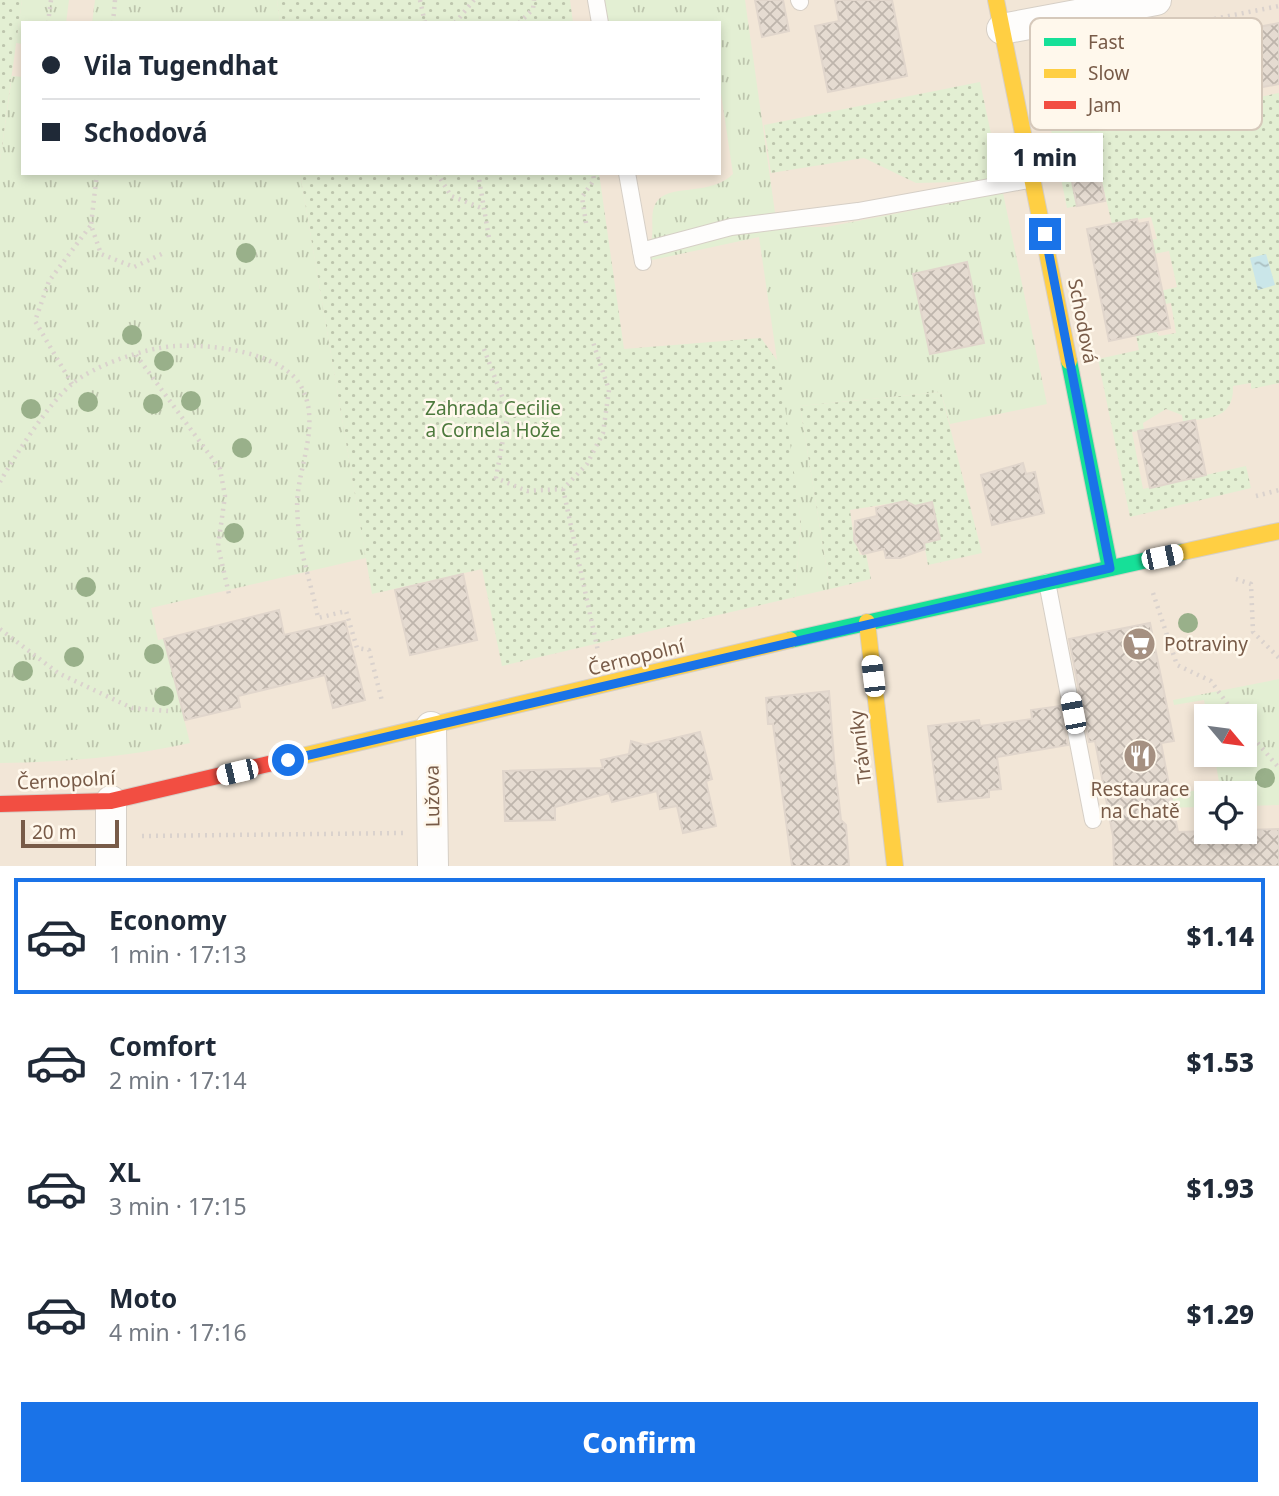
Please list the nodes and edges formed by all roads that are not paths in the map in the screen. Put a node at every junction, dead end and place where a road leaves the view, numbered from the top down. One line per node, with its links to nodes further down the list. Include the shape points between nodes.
1 (596, 0): 5 (lane)
2 (996, 0): 7 (street, Schodová)
3 (1156, 0): 4 (street)
4 (1060, 18)
5 (600, 21)
6 (1030, 24): 7 (street)
7 (1002, 29): 9 (street, Schodová)
8 (627, 175): 9 (lane, via 642,256 732,228)
9 (1034, 179): 11 (street, Schodová)
10 (1279, 531): 11 (street, Černopolní)
11 (1110, 568): 12 (street, Černopolní)
12 (1047, 582): 13 (street, Černopolní); 17 (lane)
13 (867, 622): 14 (street, Černopolní); 20 (street, Trávníky)
14 (431, 727): 15 (street, Černopolní); 19 (street, Lužova)
15 (111, 801): 16 (street, Černopolní); 18 (street)
16 (0, 804)
17 (1093, 820)
18 (111, 866)
19 (433, 866)
20 (895, 866)

